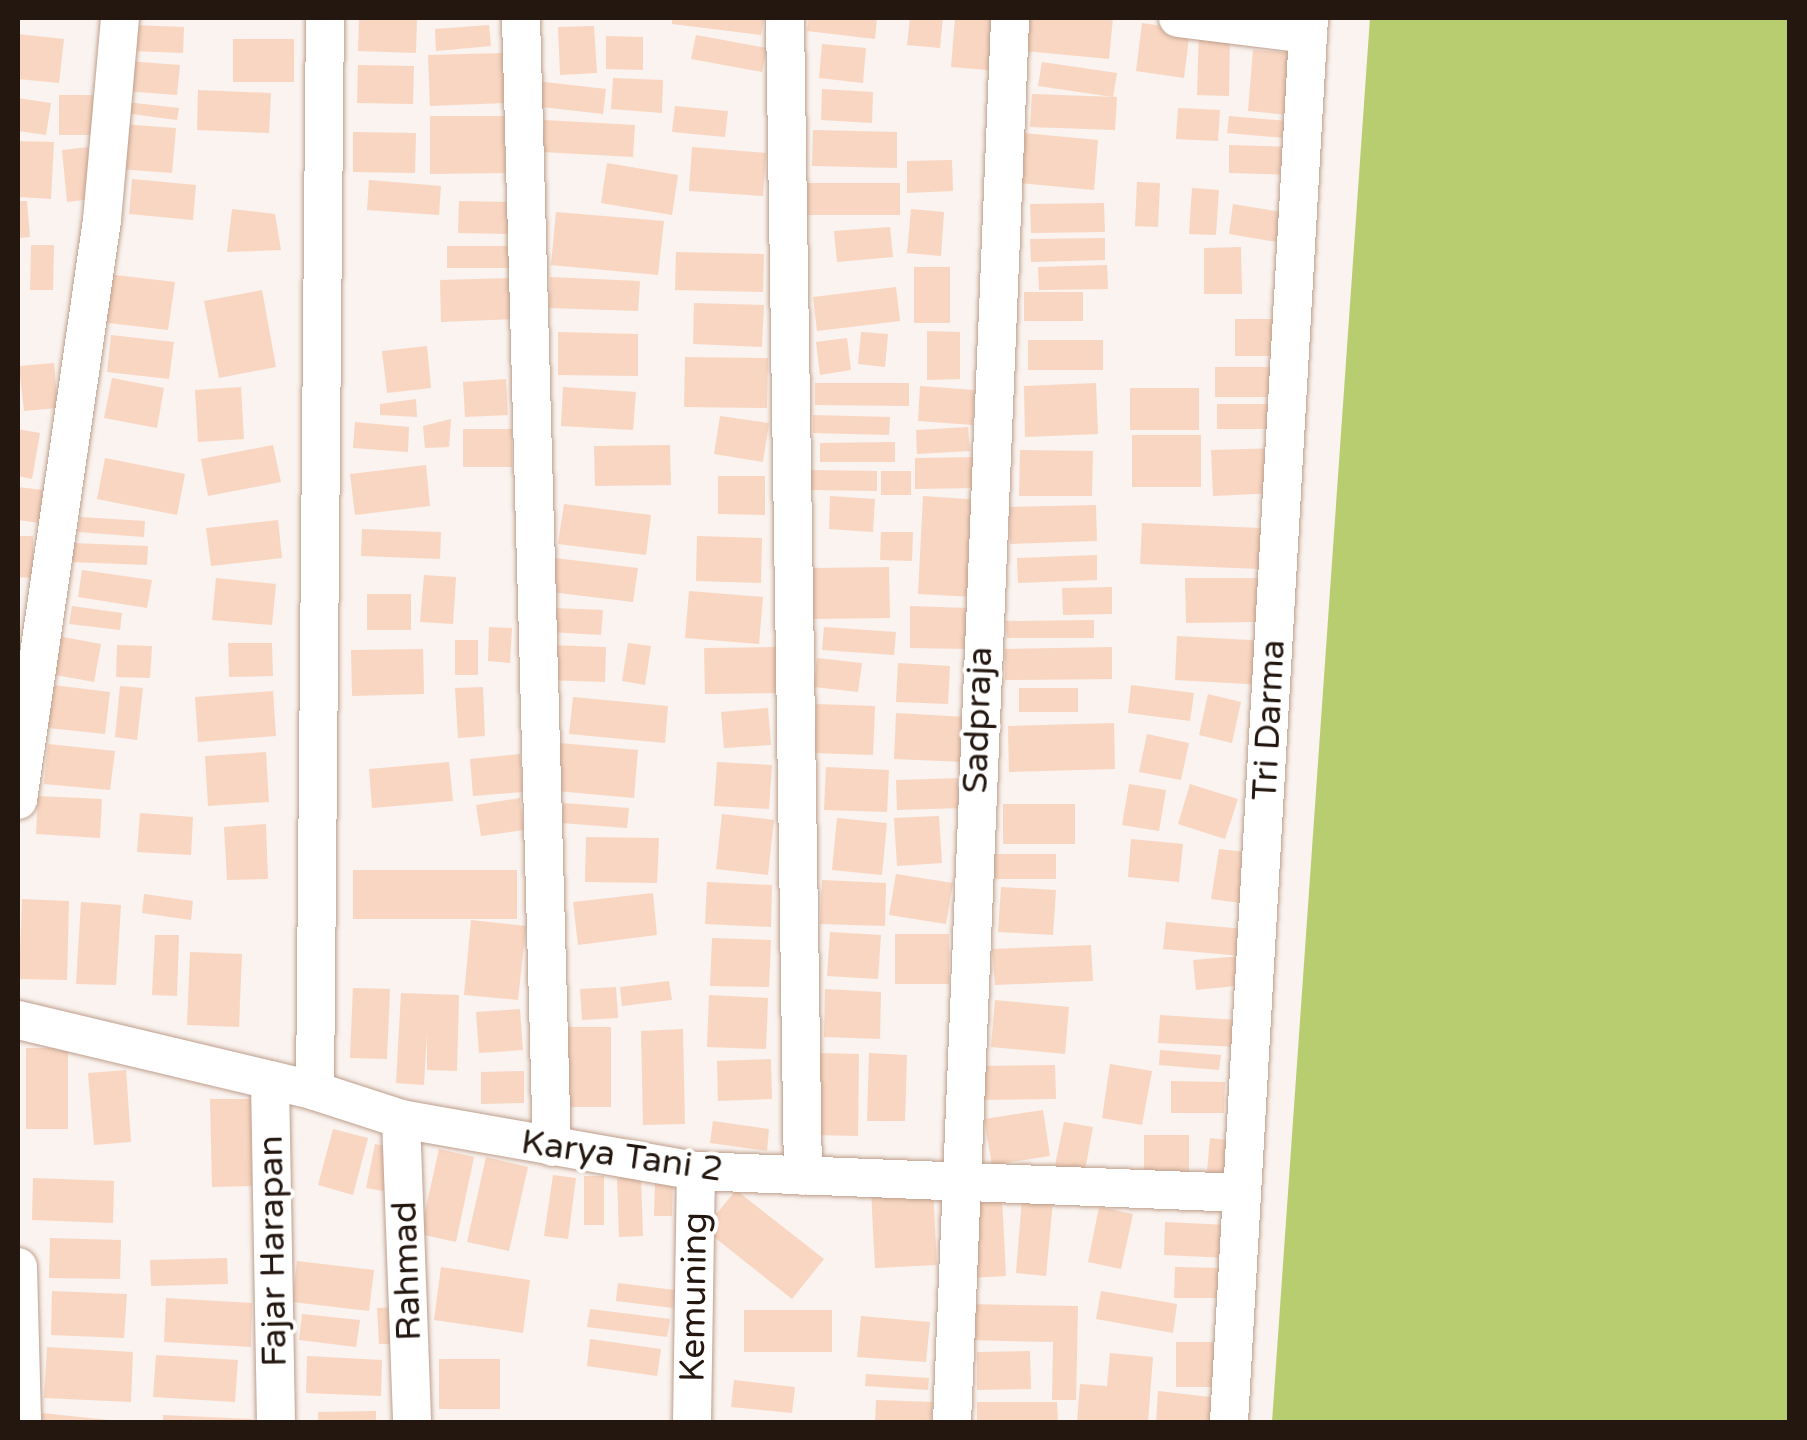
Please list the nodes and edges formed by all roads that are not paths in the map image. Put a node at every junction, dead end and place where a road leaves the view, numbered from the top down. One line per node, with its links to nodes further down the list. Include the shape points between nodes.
1 (120, 18): 8 (street, via 102,220)
2 (325, 18): 11 (street)
3 (521, 18): 13 (street)
4 (785, 18): 15 (street)
5 (1010, 18): 16 (street, Sadpraja)
6 (1178, 18): 7 (street)
7 (1309, 26): 17 (street, Tri Darma)
8 (18, 800)
9 (18, 1020): 10 (street, Karya Tani 2)
10 (270, 1080): 11 (street, Karya Tani 2); 20 (street, Fajar Harapan)
11 (315, 1091): 12 (street, Karya Tani 2)
12 (402, 1119): 13 (street, Karya Tani 2); 21 (street, Rahmad)
13 (552, 1148): 14 (street, Karya Tani 2)
14 (696, 1171): 15 (street, Karya Tani 2); 22 (street, Kemuning)
15 (803, 1176): 16 (street, Karya Tani 2)
16 (962, 1177): 17 (street, Karya Tani 2); 23 (street, Sadpraja)
17 (1242, 1193): 24 (street, Tri Darma)
18 (18, 1267): 19 (street)
19 (22, 1422)
20 (276, 1422)
21 (412, 1422)
22 (692, 1422)
23 (952, 1422)
24 (1230, 1422)

